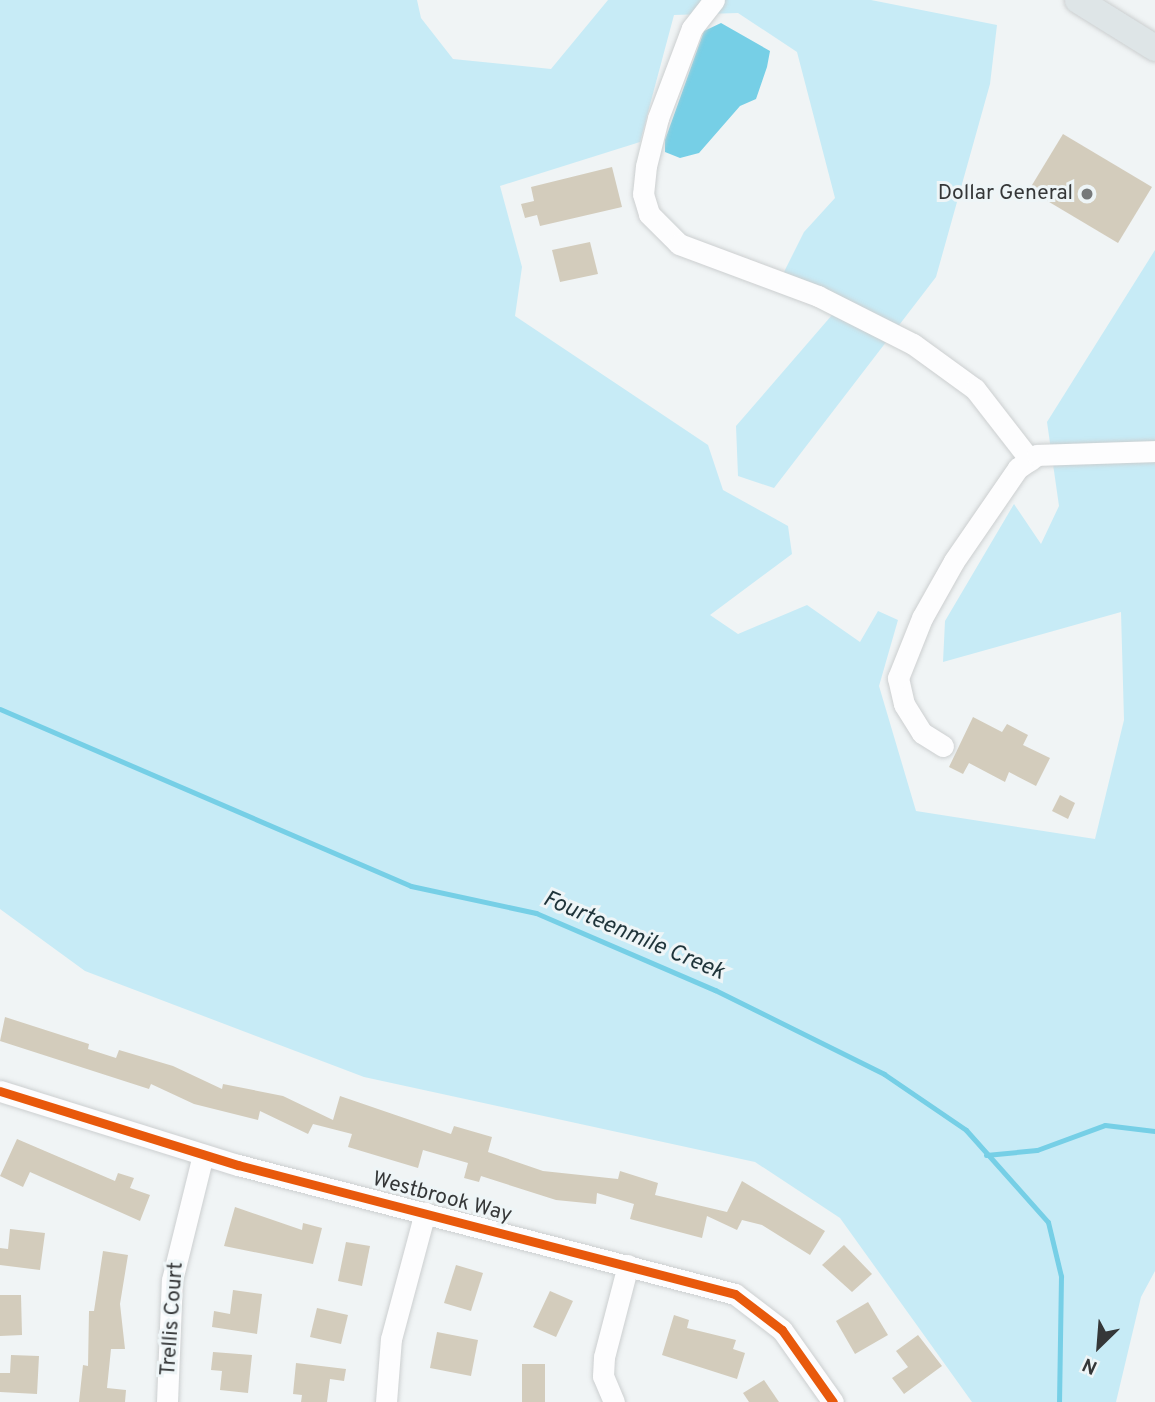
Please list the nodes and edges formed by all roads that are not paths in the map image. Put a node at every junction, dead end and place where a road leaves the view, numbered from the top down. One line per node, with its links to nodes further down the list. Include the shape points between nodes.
1 (714, 0): 5 (street, via 691,29 658,118 643,194 649,214 679,244 818,296 913,344 975,389)
2 (1078, 0): 3 (main road)
3 (1155, 48)
4 (1155, 452): 5 (street, via 1037,455)
5 (1030, 460): 6 (street, via 1018,467 954,561 922,618 898,678 904,704 922,733)
6 (943, 746)
7 (0, 1091): 8 (street, Westbrook Way)
8 (203, 1155): 9 (street, Westbrook Way); 11 (street, Trellis Court, via 172,1280)
9 (425, 1212): 10 (street, Westbrook Way); 12 (street, via 391,1339)
10 (628, 1265): 13 (street, via 604,1357 603,1376); 14 (street, Westbrook Way, via 716,1287 752,1303 794,1345)
11 (167, 1402)
12 (386, 1402)
13 (614, 1402)
14 (833, 1402)

